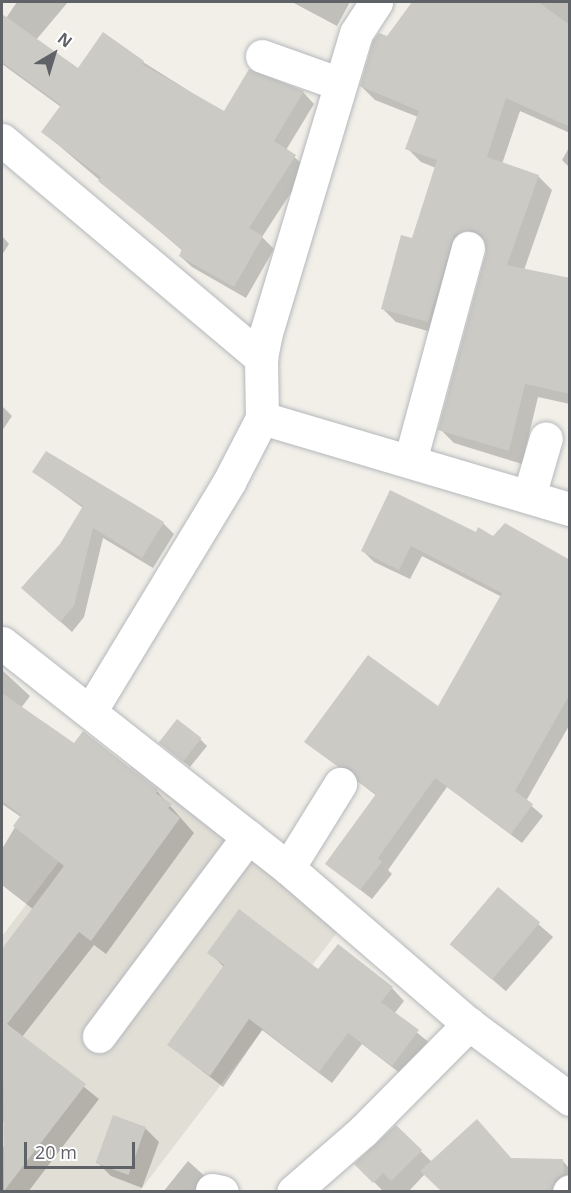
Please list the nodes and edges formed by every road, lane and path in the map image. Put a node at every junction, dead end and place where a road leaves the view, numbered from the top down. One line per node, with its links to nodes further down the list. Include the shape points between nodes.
1 (376, 2): 3 (street, via 356,33)
2 (262, 56): 3 (street)
3 (340, 84): 6 (street)
4 (2, 140): 6 (street)
5 (468, 248): 9 (street)
6 (261, 358): 7 (street)
7 (262, 418): 9 (street); 13 (street, via 230,482)
8 (546, 438): 10 (street)
9 (410, 461): 10 (street)
10 (530, 496): 11 (street)
11 (570, 508)
12 (2, 643): 13 (street)
13 (91, 710): 15 (street)
14 (340, 784): 16 (street)
15 (248, 837): 16 (street); 18 (street)
16 (288, 868): 17 (street)
17 (469, 1024): 19 (street); 20 (street, via 363,1131)
18 (99, 1036)
19 (570, 1099)
20 (293, 1191)

